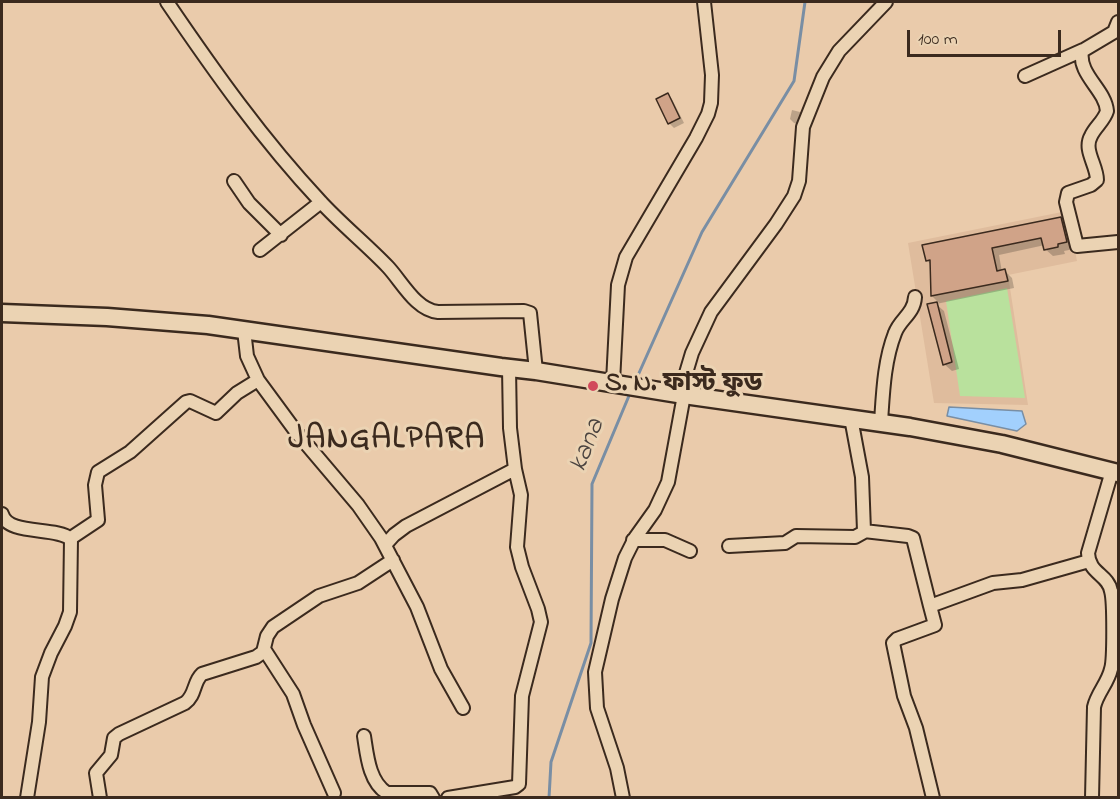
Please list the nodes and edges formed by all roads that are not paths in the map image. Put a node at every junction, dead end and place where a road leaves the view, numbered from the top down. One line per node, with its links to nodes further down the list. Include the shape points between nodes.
1 (168, 2): 8 (street, via 238,104)
2 (704, 2): 18 (street, via 711,103 696,138 626,257 618,285)
3 (886, 2): 19 (street, via 839,51 823,77 803,127 800,176 794,196 708,318 688,363)
4 (1118, 26): 5 (street)
5 (1083, 50): 6 (street); 10 (street, via 1083,68 1107,111 1089,141 1096,182 1068,193 1066,202 1077,246)
6 (1025, 76)
7 (234, 181): 9 (street, via 249,203)
8 (321, 202): 9 (street); 16 (street, via 428,310 528,311)
9 (281, 235): 11 (street)
10 (1119, 242)
11 (260, 250)
12 (915, 297): 21 (street, via 912,311 899,324 892,341)
13 (2, 313): 14 (main road, via 160,321)
14 (244, 330): 15 (main road); 17 (street, via 247,356)
15 (509, 368): 16 (main road); 22 (street)
16 (536, 370): 18 (main road)
17 (258, 380): 26 (street, via 216,412 186,402 130,452 98,472 98,520); 28 (street, via 358,505)
18 (618, 383): 19 (main road)
19 (684, 395): 20 (main road); 27 (street, via 668,482 656,510)
20 (851, 418): 21 (main road); 25 (street, via 862,477)
21 (881, 422): 23 (main road, via 1002,444)
22 (515, 469): 28 (street, via 406,526); 41 (street, via 521,495 517,547 541,622 522,696 519,784)
23 (1115, 472): 32 (street, via 1091,542)
24 (2, 514): 26 (street, via 12,526)
25 (864, 532): 29 (street, via 855,537 796,536 785,543); 33 (street, via 913,538)
26 (71, 538): 38 (street, via 70,612 42,677)
27 (633, 540): 30 (street, via 661,540); 42 (street, via 617,580 595,682 600,722)
28 (385, 545): 31 (street)
29 (729, 546)
30 (690, 551)
31 (393, 560): 34 (street, via 357,583 319,596 273,627); 35 (street, via 417,607 441,669)
32 (1089, 561): 33 (street, via 993,584); 44 (street, via 1108,582 1112,599 1111,669 1094,707)
33 (930, 606): 43 (street, via 935,625 897,639 893,645)
34 (264, 649): 37 (street, via 294,694); 39 (street, via 250,660 202,674 189,700 117,735 111,755 96,772)
35 (463, 708)
36 (364, 736): 40 (street, via 371,771 381,789 387,793 430,793)
37 (334, 793)
38 (27, 798)
39 (100, 798)
40 (433, 798)
41 (448, 798)
42 (623, 798)
43 (933, 798)
44 (1092, 798)

